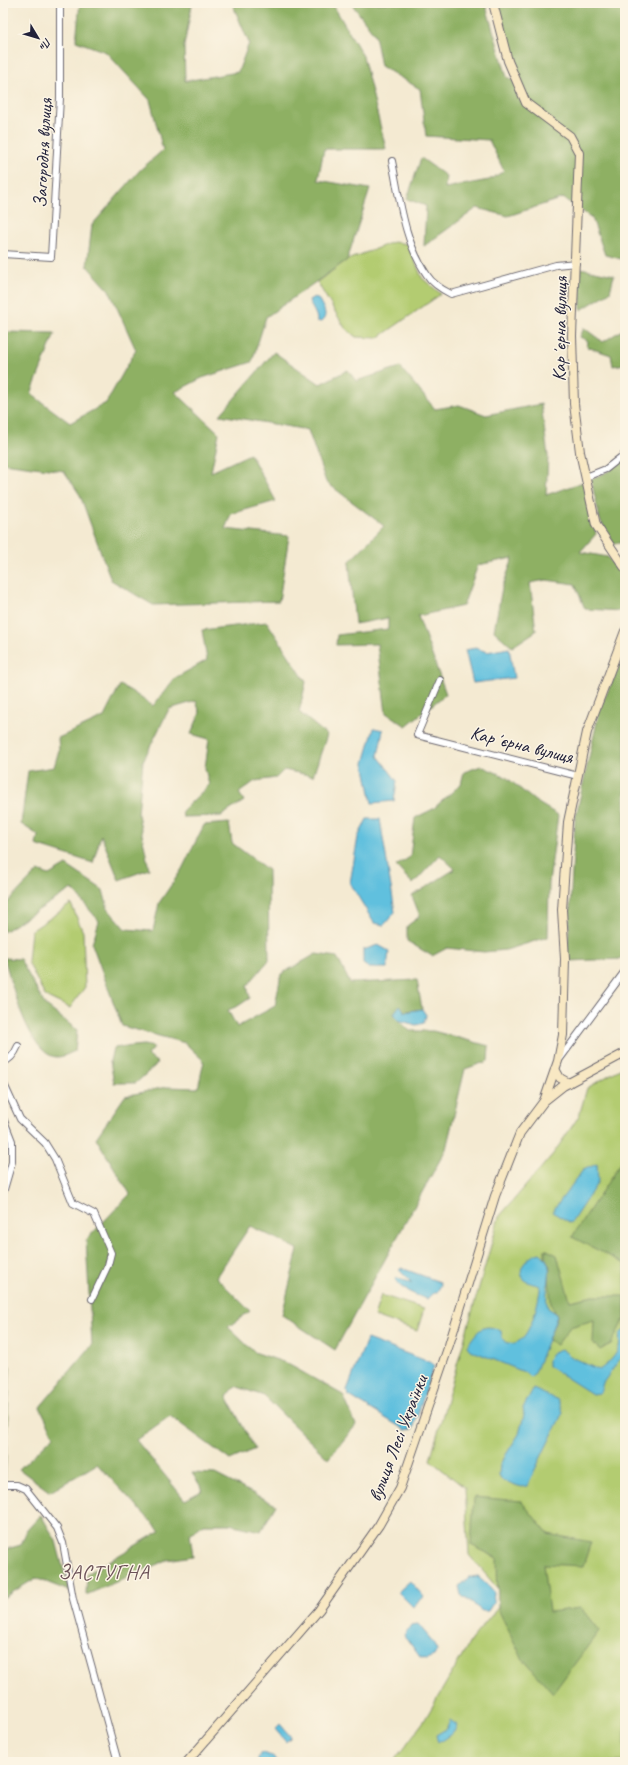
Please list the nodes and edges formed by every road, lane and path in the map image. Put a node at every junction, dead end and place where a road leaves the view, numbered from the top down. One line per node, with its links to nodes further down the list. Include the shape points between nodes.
1 (60, 3): 4 (street, Загородня вулиця, via 60,98 51,257)
2 (493, 3): 5 (street, via 508,61 526,103 570,136 579,153)
3 (392, 161): 5 (street, Карʼєрна вулиця, via 408,237 427,277 444,290 452,294 556,265)
4 (3, 254)
5 (576, 263): 7 (street, Карʼєрна вулиця, via 572,336 574,404)
6 (625, 454): 7 (street, via 606,469)
7 (586, 477): 8 (street, Карʼєрна вулиця, via 596,525)
8 (625, 568)
9 (625, 631): 11 (street, Карʼєрна вулиця, via 587,732)
10 (440, 680): 11 (street, Карʼєрна вулиця, via 417,735)
11 (578, 776): 16 (street, вулиця Лесі Українки, via 568,822 562,910 565,967 563,1035)
12 (625, 971): 16 (street)
13 (18, 1046): 15 (street, via 14,1055)
14 (625, 1053): 18 (street, вулиця Лесі Українки)
15 (3, 1062)
16 (557, 1065): 18 (street, via 560,1078); 19 (street, вулиця Лесі Українки)
17 (3, 1082): 22 (street, via 20,1119 45,1143 55,1160 73,1203 94,1214 111,1253)
18 (569, 1083): 19 (street, вулиця Лесі Українки)
19 (544, 1101): 25 (street, вулиця Лесі Українки, via 520,1133 495,1196 449,1345 400,1488 379,1525 319,1610)
20 (3, 1118): 21 (street, via 12,1142 12,1162)
21 (3, 1193)
22 (92, 1299)
23 (3, 1485): 24 (street, via 26,1489 57,1528 63,1543 73,1600)
24 (118, 1762)
25 (187, 1762)

